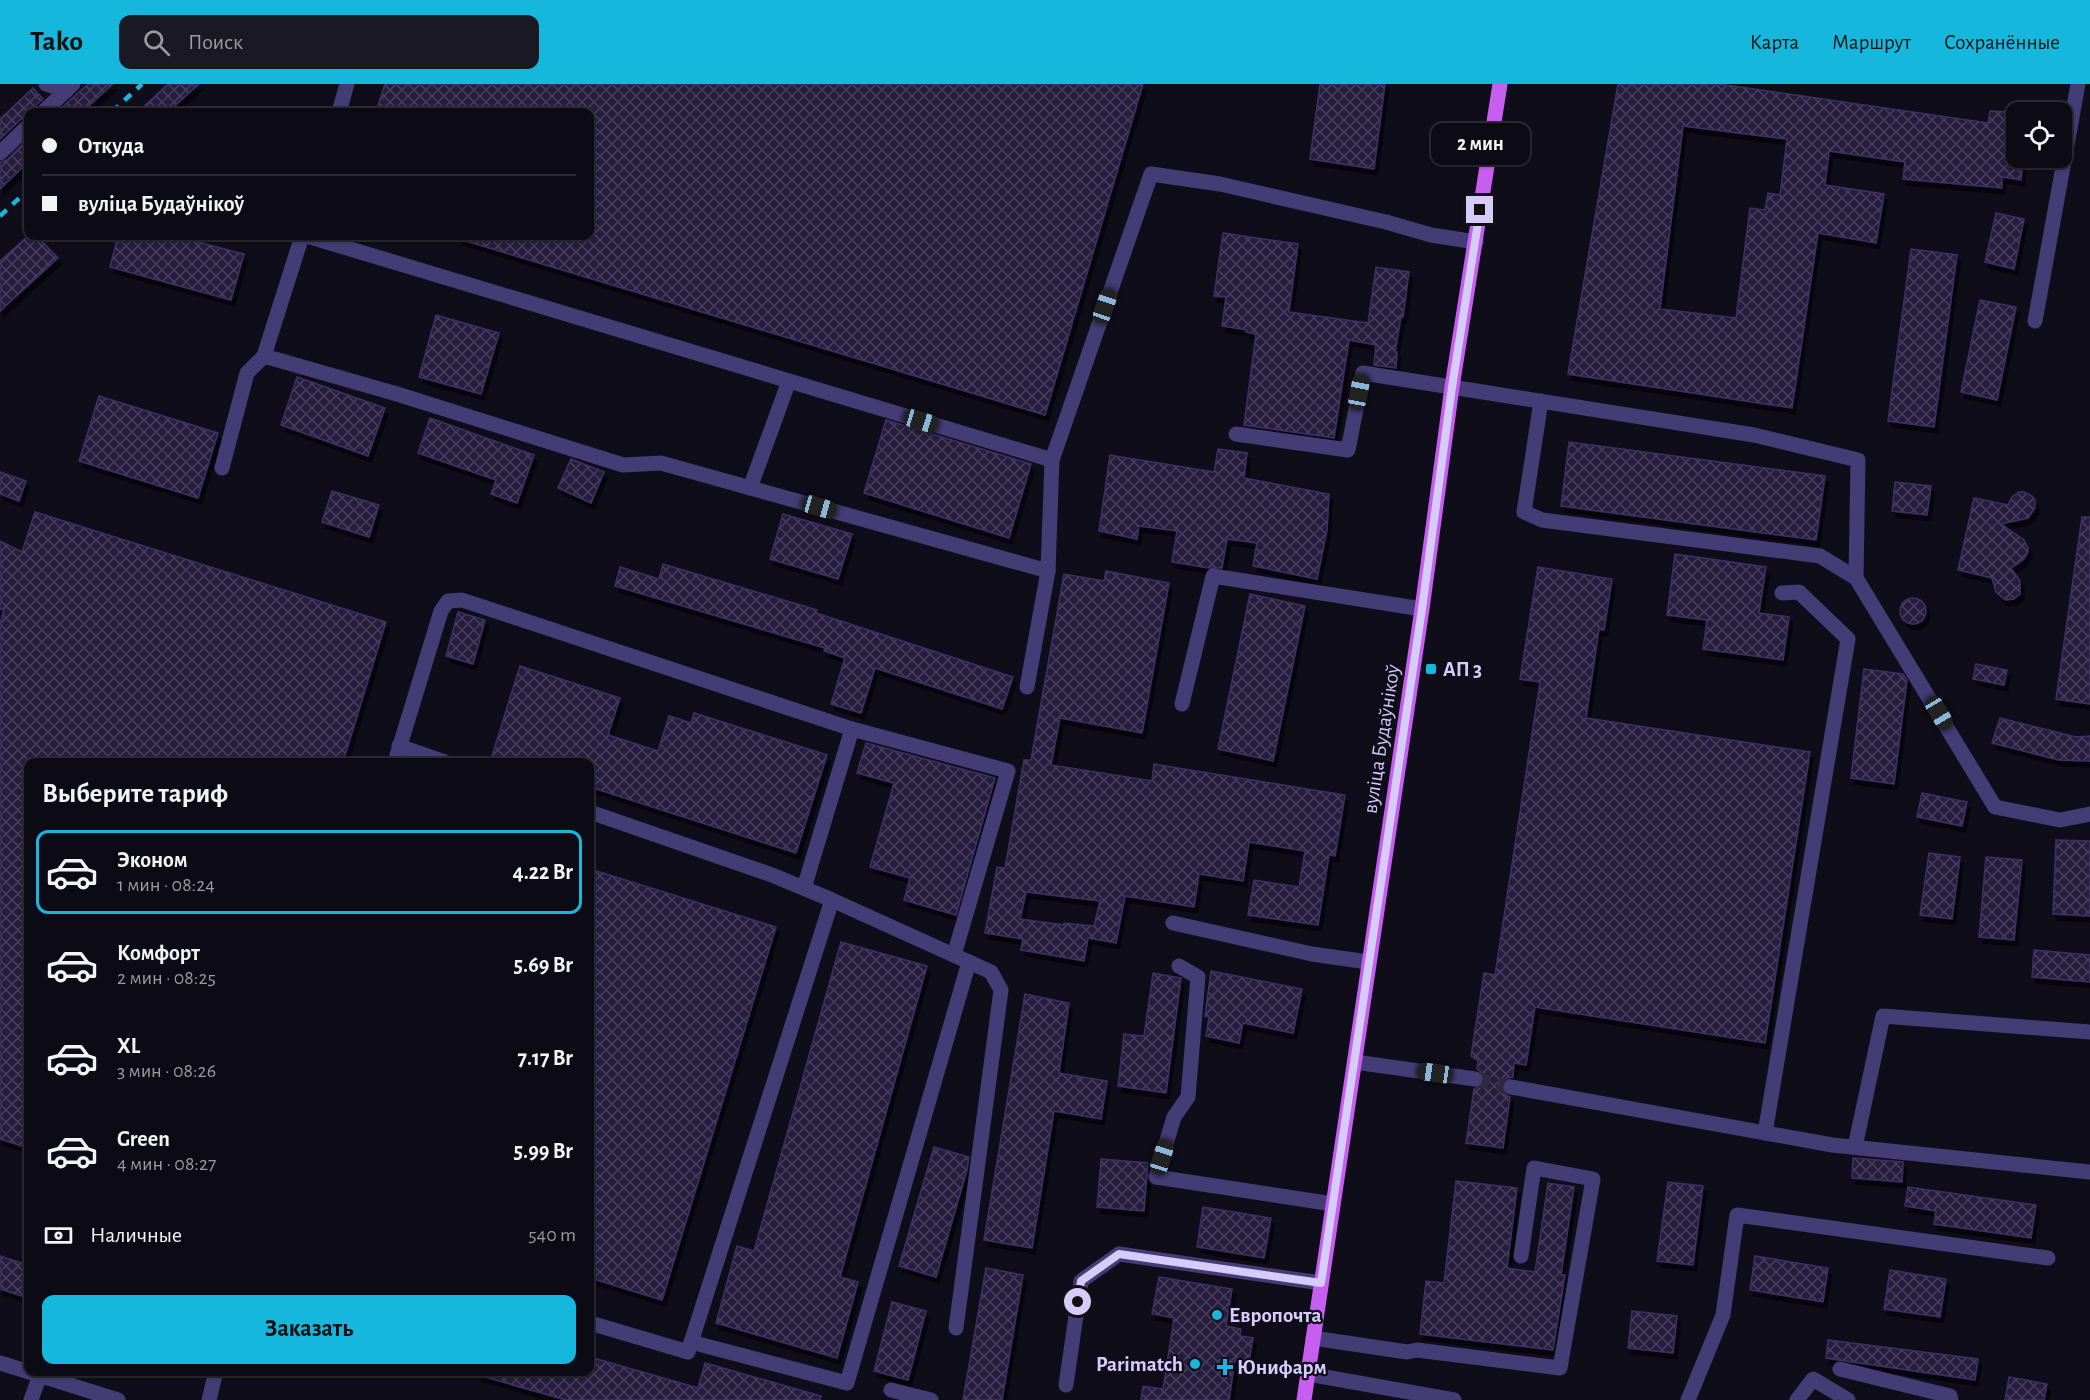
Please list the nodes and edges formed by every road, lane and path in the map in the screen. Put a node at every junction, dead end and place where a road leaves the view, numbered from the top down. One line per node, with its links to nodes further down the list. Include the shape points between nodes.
1 (46, 84): 5 (street)
2 (347, 84): 7 (street)
3 (1500, 84): 12 (main road, вуліца Будаўнікоў)
4 (2078, 84): 13 (street)
5 (69, 87): 6 (street)
6 (47, 108)
7 (340, 108)
8 (24, 130): 9 (street)
9 (0, 153)
10 (301, 240): 14 (street)
11 (320, 240): 15 (street)
12 (1476, 242): 16 (main road, вуліца Будаўнікоў); 19 (street, via 1431,235 1220,184 1151,174)
13 (2035, 321)
14 (264, 356): 20 (street, via 247,373); 21 (street, via 623,465 661,463)
15 (789, 381): 19 (street); 21 (street)
16 (1452, 387): 17 (street); 18 (street, via 1363,373 1348,450); 25 (main road, вуліца Будаўнікоў)
17 (1541, 401): 23 (street, via 1754,435 1858,460); 23 (street, via 1524,512 1542,519 1820,556)
18 (1236, 434)
19 (1052, 460): 22 (street)
20 (222, 468)
21 (750, 488): 22 (street)
22 (1048, 571): 26 (street)
23 (1856, 578): 33 (street, via 1995,807 2060,820)
24 (1782, 593): 45 (street, via 1799,592 1848,639)
25 (1422, 609): 27 (street, via 1213,576); 39 (main road, вуліца Будаўнікоў)
26 (1027, 687)
27 (1182, 704)
28 (852, 729): 29 (street, via 462,600 447,601 441,611); 34 (street); 37 (street, via 1008,771)
29 (399, 746): 30 (street); 31 (street)
30 (396, 758)
31 (434, 758)
32 (594, 813): 34 (street)
33 (2090, 814)
34 (804, 888): 35 (street)
35 (832, 900): 37 (street); 55 (street)
36 (1173, 924): 39 (street)
37 (954, 955): 38 (street)
38 (969, 962): 53 (street, via 991,972 1001,990); 55 (street, via 847,1383)
39 (1368, 962): 42 (main road, вуліца Будаўнікоў)
40 (1179, 966): 48 (street, via 1198,977 1188,1097 1173,1117 1156,1177)
41 (2090, 1032): 46 (street, via 1883,1016)
42 (1355, 1062): 43 (street); 48 (main road, вуліца Будаўнікоў)
43 (1475, 1079)
44 (1511, 1087): 45 (street)
45 (1765, 1133): 46 (street)
46 (1855, 1147): 47 (street)
47 (2090, 1172)
48 (1333, 1204): 51 (main road, вуліца Будаўнікоў)
49 (1521, 1256): 54 (street, via 1534,1168 1593,1179 1560,1368)
50 (2048, 1258): 71 (street, via 1737,1215 1723,1315)
51 (1321, 1283): 54 (main road, вуліца Будаўнікоў); 63 (street, via 1119,1254 1081,1281)
52 (594, 1324): 55 (street, via 688,1352)
53 (956, 1328)
54 (1313, 1338): 59 (main road, вуліца Будаўнікоў)
55 (691, 1342)
56 (0, 1363): 57 (street)
57 (24, 1370)
58 (1840, 1370): 74 (street, via 1950,1396)
59 (1308, 1374): 69 (main road, вуліца Будаўнікоў); 70 (street)
60 (40, 1376): 65 (street)
61 (43, 1376): 66 (street)
62 (215, 1376): 67 (street)
63 (1066, 1385)
64 (891, 1390): 68 (street)
65 (31, 1400)
66 (118, 1400)
67 (209, 1400)
68 (931, 1400)
69 (1304, 1400)
70 (1454, 1400)
71 (1688, 1400)
72 (1797, 1400): 73 (street, via 1813,1379)
73 (1848, 1400)
74 (1952, 1400)

